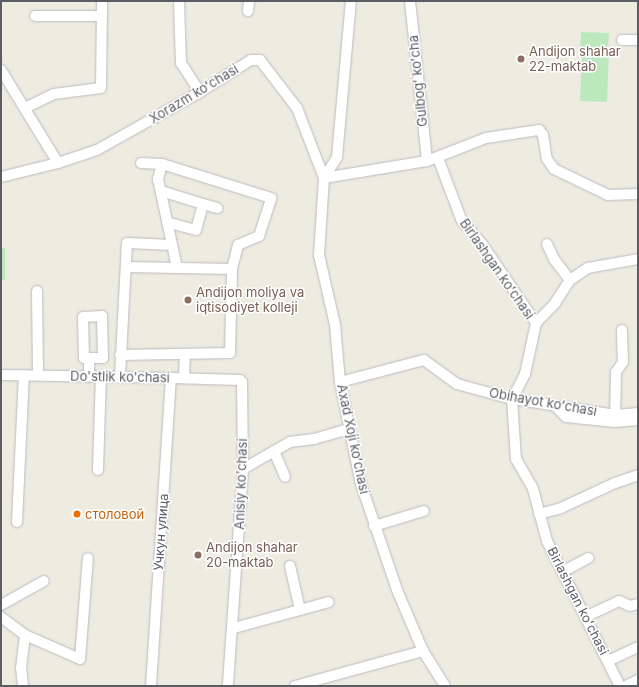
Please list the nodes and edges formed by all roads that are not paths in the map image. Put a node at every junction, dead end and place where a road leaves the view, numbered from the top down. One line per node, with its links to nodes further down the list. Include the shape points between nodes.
1 (102, 1): 6 (street)
2 (179, 1): 10 (street, via 181,63)
3 (351, 1): 18 (street, via 337,157)
4 (410, 1): 13 (street, Gulbogʻ koʻcha)
5 (35, 16): 6 (street)
6 (102, 16): 11 (street, via 101,88 54,94)
7 (622, 40): 8 (street)
8 (638, 40)
9 (1, 70): 11 (street)
10 (200, 92): 14 (street, Xorazm koʻchasi, via 97,150); 18 (street, Xorazm koʻchasi, via 251,60 260,60 297,108)
11 (25, 108): 14 (street)
12 (438, 158): 13 (street); 20 (street, via 486,138 539,130 543,135 547,159 554,169 608,195); 32 (street, Birlashgan koʻchasi, via 461,219 482,244)
13 (427, 161): 18 (street)
14 (58, 163): 17 (street, Xorazm koʻchasi)
15 (141, 163): 16 (street)
16 (162, 164): 19 (street, via 158,179); 29 (street, via 271,198 259,236 238,245)
17 (1, 177)
18 (324, 178): 46 (street, Axad Xoji koʻchasi, via 318,255 335,325)
19 (161, 191): 21 (street); 23 (street)
20 (638, 194)
21 (203, 204): 22 (street); 23 (street, via 196,230)
22 (217, 208)
23 (167, 222): 25 (street)
24 (548, 244): 30 (street, via 554,259)
25 (172, 245): 27 (street, via 127,243); 28 (street)
26 (638, 259): 30 (street, via 588,268)
27 (126, 267): 28 (street); 34 (street)
28 (178, 268): 29 (street)
29 (232, 269): 35 (street, via 230,354)
30 (570, 280): 32 (street, via 555,303)
31 (37, 291): 39 (street)
32 (536, 322): 47 (street, Birlashgan koʻchasi, via 525,374)
33 (622, 330): 49 (street, via 623,362 616,372)
34 (120, 355): 35 (street); 42 (street)
35 (185, 355): 44 (street)
36 (89, 358): 40 (street)
37 (1, 375): 38 (street, Do'stlik ko'chasi)
38 (24, 375): 39 (street, Do'stlik ko'chasi); 59 (street)
39 (38, 375): 40 (street, Do'stlik ko'chasi)
40 (89, 376): 41 (street, Do'stlik ko'chasi)
41 (101, 376): 42 (street, Do'stlik ko'chasi); 54 (street)
42 (120, 376): 43 (street, Do'stlik ko'chasi)
43 (171, 378): 44 (street, Do'stlik ko'chasi); 79 (street, Учкун улица)
44 (184, 378): 45 (street, Do'stlik ko'chasi)
45 (240, 380): 53 (street, Anisiy ko'chasi, via 243,386)
46 (340, 382): 47 (street, Obihayot koʻchasi, via 424,360 457,384); 51 (street, Axad Xoji koʻchasi)
47 (512, 399): 49 (street, Obihayot koʻchasi); 58 (street, Birlashgan koʻchasi, via 516,459 533,489)
48 (638, 413): 49 (street, Obihayot koʻchasi)
49 (615, 418): 50 (street)
50 (638, 420)
51 (349, 428): 52 (street, via 314,439 290,442); 60 (street, Axad Xoji koʻchasi, via 361,484)
52 (274, 451): 53 (street); 56 (street)
53 (243, 469): 72 (street, Anisiy ko'chasi)
54 (98, 470)
55 (638, 475): 58 (street, via 561,508)
56 (285, 477)
57 (424, 511): 60 (street)
58 (539, 514): 64 (street, Birlashgan koʻchasi, via 547,541)
59 (17, 522)
60 (374, 526): 75 (street, Axad Xoji koʻchasi)
61 (88, 558): 73 (street, via 80,659)
62 (588, 558): 64 (street)
63 (290, 566): 69 (street)
64 (562, 572): 70 (street, Birlashgan koʻchasi)
65 (44, 581): 68 (street)
66 (329, 602): 69 (street)
67 (638, 604): 70 (street, via 630,606 619,601)
68 (1, 605)
69 (300, 610): 72 (street)
70 (587, 616): 76 (street, Birlashgan koʻchasi)
71 (1, 617): 73 (street)
72 (234, 628): 80 (street, Anisiy ko'chasi)
73 (25, 635): 78 (street, via 21,668)
74 (638, 647): 76 (street)
75 (423, 651): 81 (street); 82 (street, Axad Xoji koʻchasi)
76 (608, 661): 83 (street, Birlashgan koʻchasi)
77 (638, 680): 84 (street)
78 (23, 686)
79 (151, 686)
80 (228, 686)
81 (296, 686)
82 (445, 686)
83 (620, 686)
84 (626, 686)

